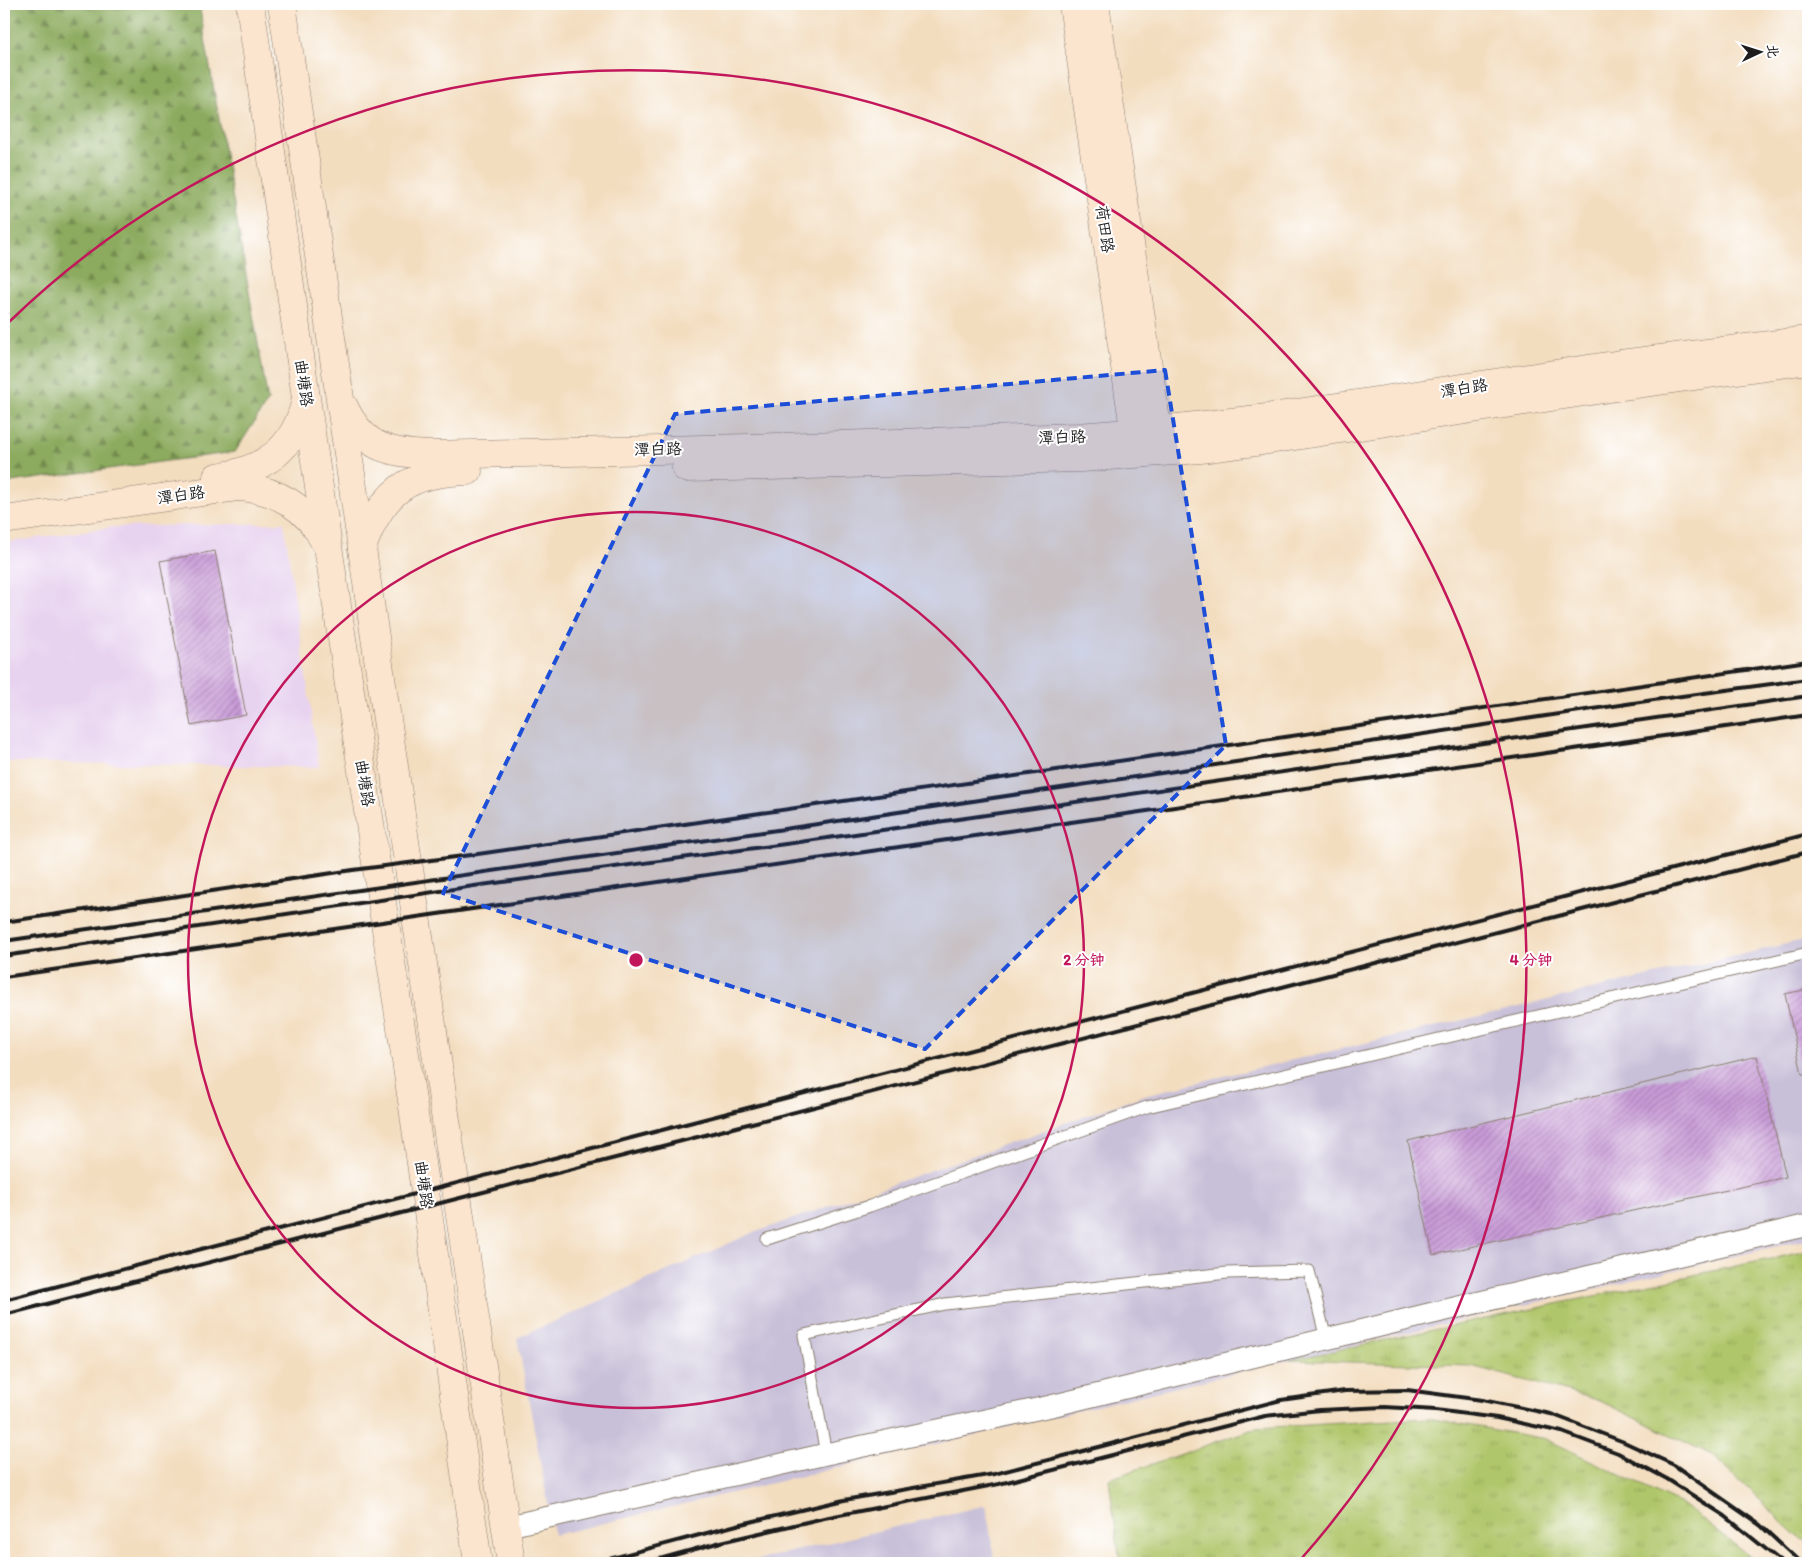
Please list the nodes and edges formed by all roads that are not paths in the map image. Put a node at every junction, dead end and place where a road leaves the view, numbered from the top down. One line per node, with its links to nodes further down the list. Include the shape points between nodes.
1 (250, 4): 9 (street, 曲塘路)
2 (282, 4): 8 (street, 曲塘路)
3 (1073, 4): 7 (street, 荷田路)
4 (1095, 4): 7 (street, 荷田路)
5 (1808, 340): 10 (street, 潭白路, via 1621,364)
6 (1808, 360): 12 (street, 潭白路, via 1262,441)
7 (1138, 374): 10 (street, via 1175,414 1197,424); 11 (street, via 1113,416 1093,430); 12 (street, 荷田路)
8 (339, 394): 11 (street, 潭白路, via 356,428 370,441 387,449 414,454 750,448); 15 (street, 曲塘路)
9 (306, 399): 13 (street, 潭白路, via 292,438 281,450 253,468 236,474); 16 (street, 曲塘路)
10 (1215, 425): 12 (street, 潭白路)
11 (1074, 437): 12 (street, 潭白路)
12 (1148, 442): 15 (street, 潭白路, via 1082,458 434,474 413,480 395,492 370,524)
13 (4, 507)
14 (4, 520): 16 (street, 潭白路, via 254,487 301,509 316,527)
15 (362, 548): 22 (street, 曲塘路)
16 (329, 553): 23 (street, 曲塘路)
17 (1808, 953): 19 (lane, via 1147,1108)
18 (1808, 1225): 20 (street)
19 (767, 1239)
20 (1326, 1339): 21 (street, via 1051,1406); 21 (lane, via 1309,1271 1227,1273 945,1304 804,1335)
21 (826, 1454): 22 (street)
22 (505, 1527): 24 (street, 曲塘路)
23 (478, 1563)
24 (510, 1563)

